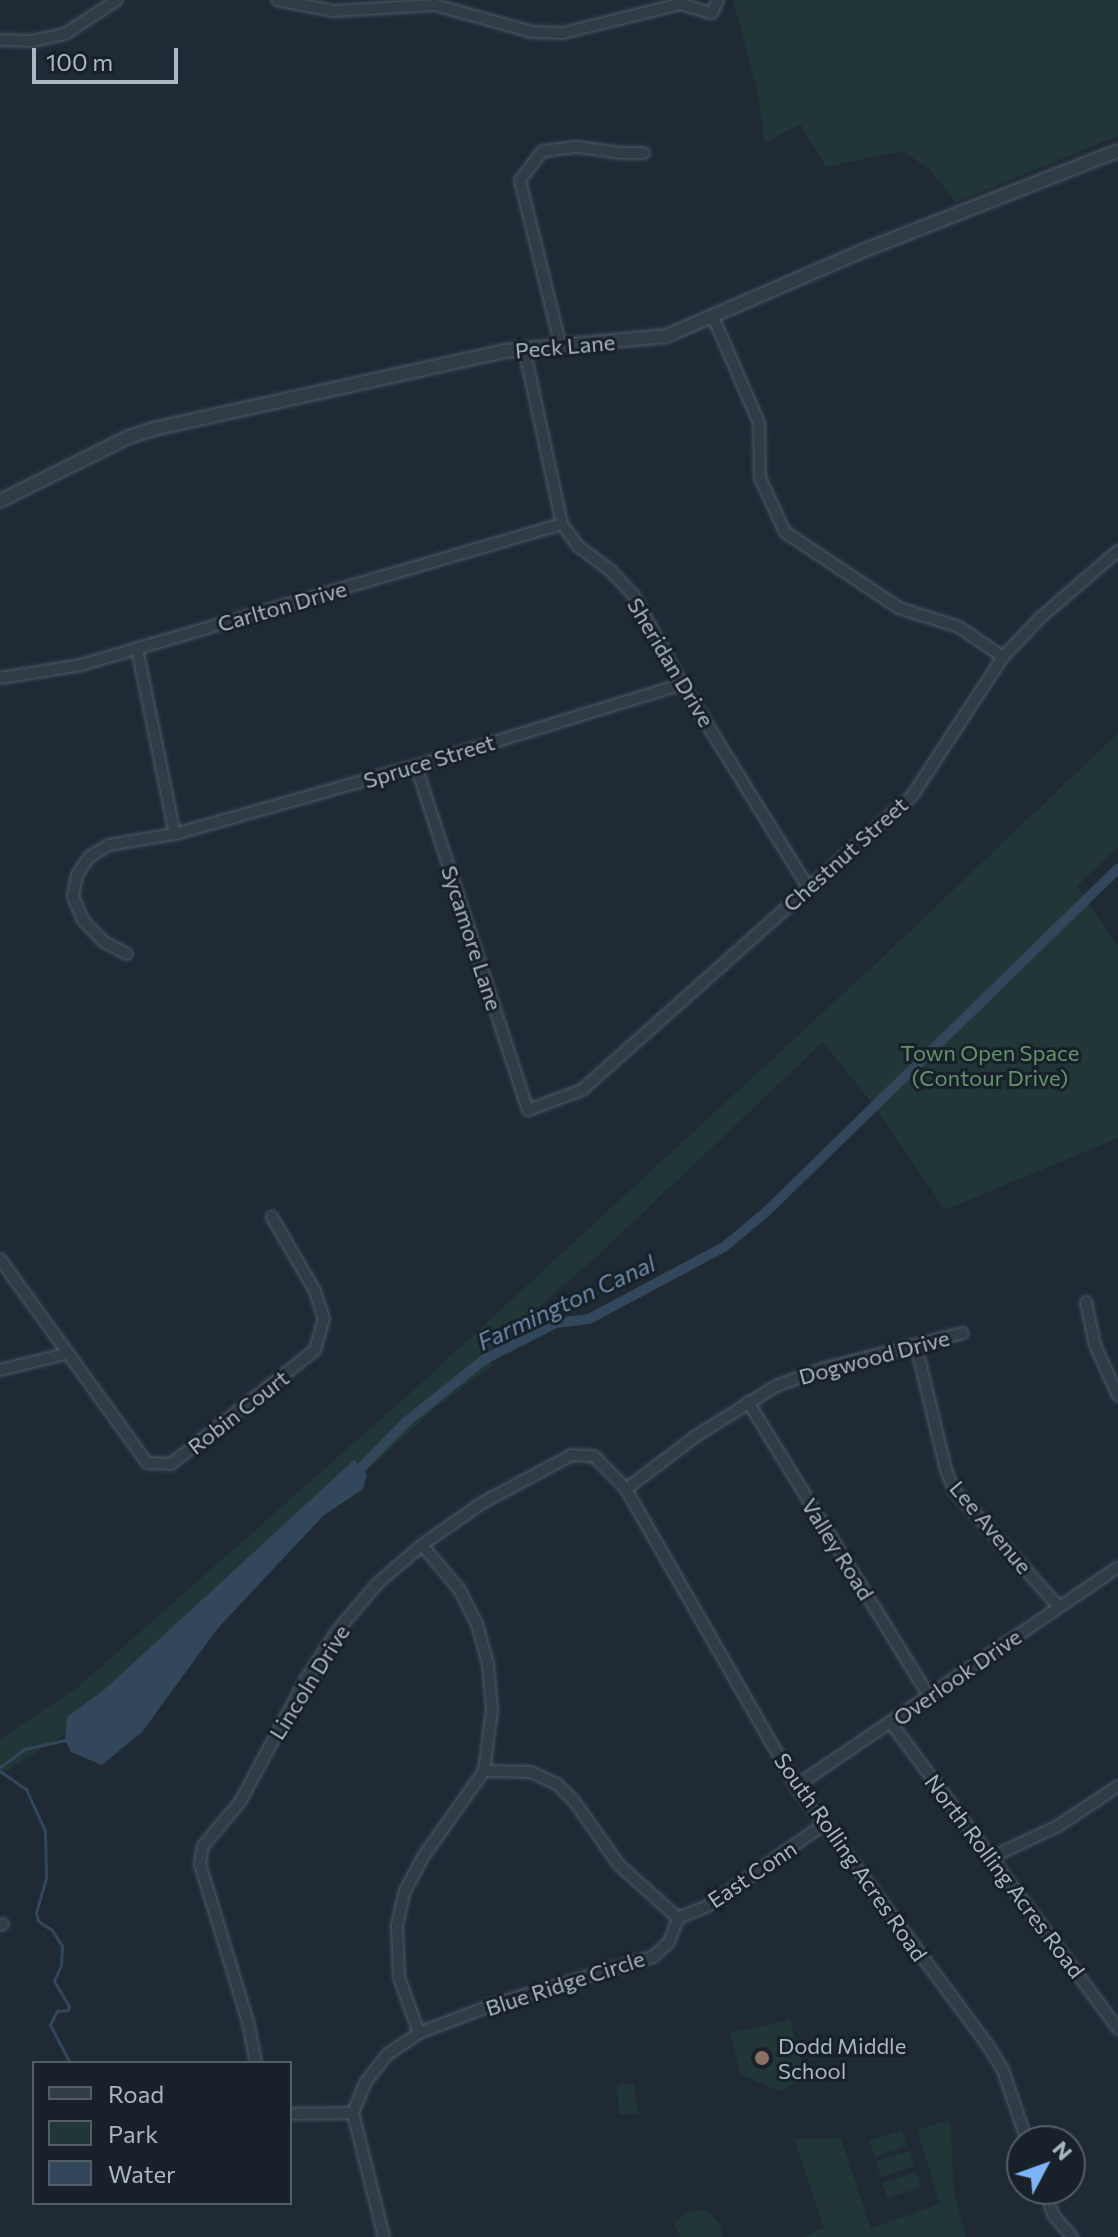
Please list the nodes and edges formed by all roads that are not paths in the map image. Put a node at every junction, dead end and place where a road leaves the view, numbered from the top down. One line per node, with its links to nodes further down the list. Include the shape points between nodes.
1 (117, 0): 5 (street, via 65,34)
2 (277, 0): 4 (street, via 334,11 435,5 532,32 563,33)
3 (718, 0): 4 (street, via 712,13)
4 (691, 2)
5 (0, 40)
6 (1118, 151): 8 (street, Peck Lane, via 887,241)
7 (644, 153): 9 (street, via 578,147 543,151 520,180)
8 (713, 317): 9 (street, Peck Lane, via 649,340); 15 (street, via 759,423 760,478 785,532 899,608 959,627)
9 (560, 343): 10 (street, Peck Lane)
10 (524, 348): 11 (street, Peck Lane, via 153,429); 12 (street, Sheridan Drive)
11 (0, 501)
12 (562, 524): 14 (street, Carlton Drive); 17 (street, Sheridan Drive, via 578,546 634,596)
13 (1118, 551): 15 (street, Chestnut Street)
14 (137, 648): 16 (street, Carlton Drive, via 81,665); 19 (street)
15 (1003, 657): 20 (street, Chestnut Street, via 912,796)
16 (0, 678)
17 (682, 684): 18 (street, Spruce Street); 20 (street, Sheridan Drive)
18 (416, 766): 19 (street, Spruce Street); 22 (street, Sycamore Lane)
19 (175, 834): 21 (street, Spruce Street, via 109,845 89,857 77,875 73,896 83,920 103,941)
20 (808, 887): 22 (street, Chestnut Street, via 582,1090)
21 (127, 954)
22 (528, 1110)
23 (272, 1217): 28 (street, Robin Court, via 315,1291 324,1319 315,1350 171,1464 147,1463)
24 (0, 1259): 28 (street)
25 (1086, 1302): 30 (street, via 1095,1345)
26 (963, 1333): 27 (street, Dogwood Drive)
27 (916, 1345): 31 (street, Dogwood Drive, via 825,1368); 35 (street, Lee Avenue, via 954,1490)
28 (65, 1354): 29 (street)
29 (0, 1370)
30 (1118, 1396)
31 (748, 1402): 32 (street, Dogwood Drive); 36 (street, Valley Road)
32 (626, 1489): 33 (street, Lincoln Drive, via 594,1456 572,1455 482,1503); 39 (street, South Rolling Acres Road)
33 (422, 1545): 38 (street, via 459,1589 477,1624 488,1664 492,1709); 46 (street, Lincoln Drive, via 378,1583 337,1631 240,1802 203,1846 200,1864)
34 (1118, 1567): 35 (street, Overlook Drive)
35 (1059, 1607): 36 (street, Overlook Drive)
36 (929, 1696): 37 (street, Overlook Drive)
37 (891, 1723): 39 (street, Overlook Drive); 42 (street, North Rolling Acres Road)
38 (484, 1771): 43 (street, via 531,1772 557,1784 619,1865); 45 (street, via 405,1891 397,1925 399,1977)
39 (796, 1786): 41 (street, South Rolling Acres Road)
40 (1118, 1786): 42 (street, via 1058,1826)
41 (823, 1825): 43 (street, East Conn, via 708,1906); 49 (street, South Rolling Acres Road, via 987,2044 1003,2070)
42 (992, 1857): 44 (street, North Rolling Acres Road)
43 (678, 1918): 45 (street, Blue Ridge Circle, via 669,1942 653,1957 495,2004)
44 (1118, 2029)
45 (419, 2033): 47 (street, Blue Ridge Circle, via 388,2054 365,2083)
46 (256, 2061)
47 (353, 2113): 48 (street); 51 (street)
48 (292, 2114)
49 (1022, 2125)
50 (1050, 2205): 52 (street)
51 (384, 2237)
52 (1072, 2237)

